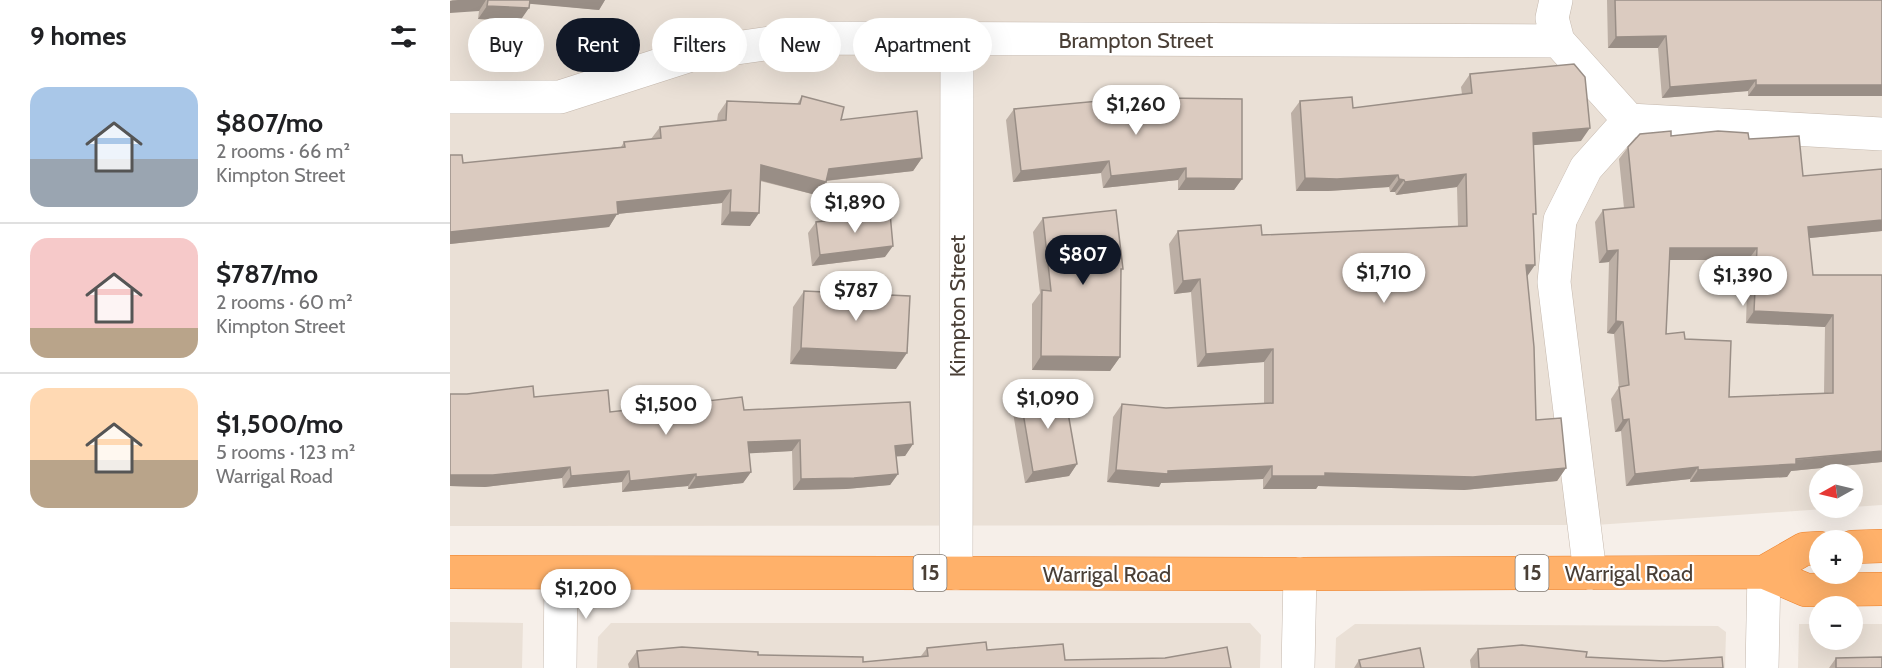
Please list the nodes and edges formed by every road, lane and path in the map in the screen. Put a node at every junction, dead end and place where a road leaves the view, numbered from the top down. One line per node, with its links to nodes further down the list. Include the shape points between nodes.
1 (1556, 0): 4 (street, via 1552,18)
2 (853, 39): 6 (street, Brampton Street, via 806,39 694,54 560,97)
3 (992, 40): 4 (street, Brampton Street)
4 (1558, 41): 7 (street)
5 (957, 72): 15 (street, Kimpton Street)
6 (450, 97)
7 (1629, 120): 8 (street); 16 (street, via 1587,168 1560,220 1554,282)
8 (1882, 134)
9 (1882, 546): 10 (highway)
10 (1863, 547)
11 (1809, 549): 13 (highway, Warrigal Road / 15)
12 (450, 572): 14 (highway, Warrigal Road / 15)
13 (1764, 572): 16 (highway, Warrigal Road / 15); 18 (highway, Warrigal Road / 15, via 1806,590); 21 (street)
14 (561, 573): 15 (highway, Warrigal Road / 15); 19 (street)
15 (957, 573): 17 (highway, Warrigal Road / 15)
16 (1590, 573): 17 (highway, Warrigal Road / 15)
17 (1300, 574): 20 (street)
18 (1882, 589)
19 (560, 668)
20 (1298, 668)
21 (1762, 668)

